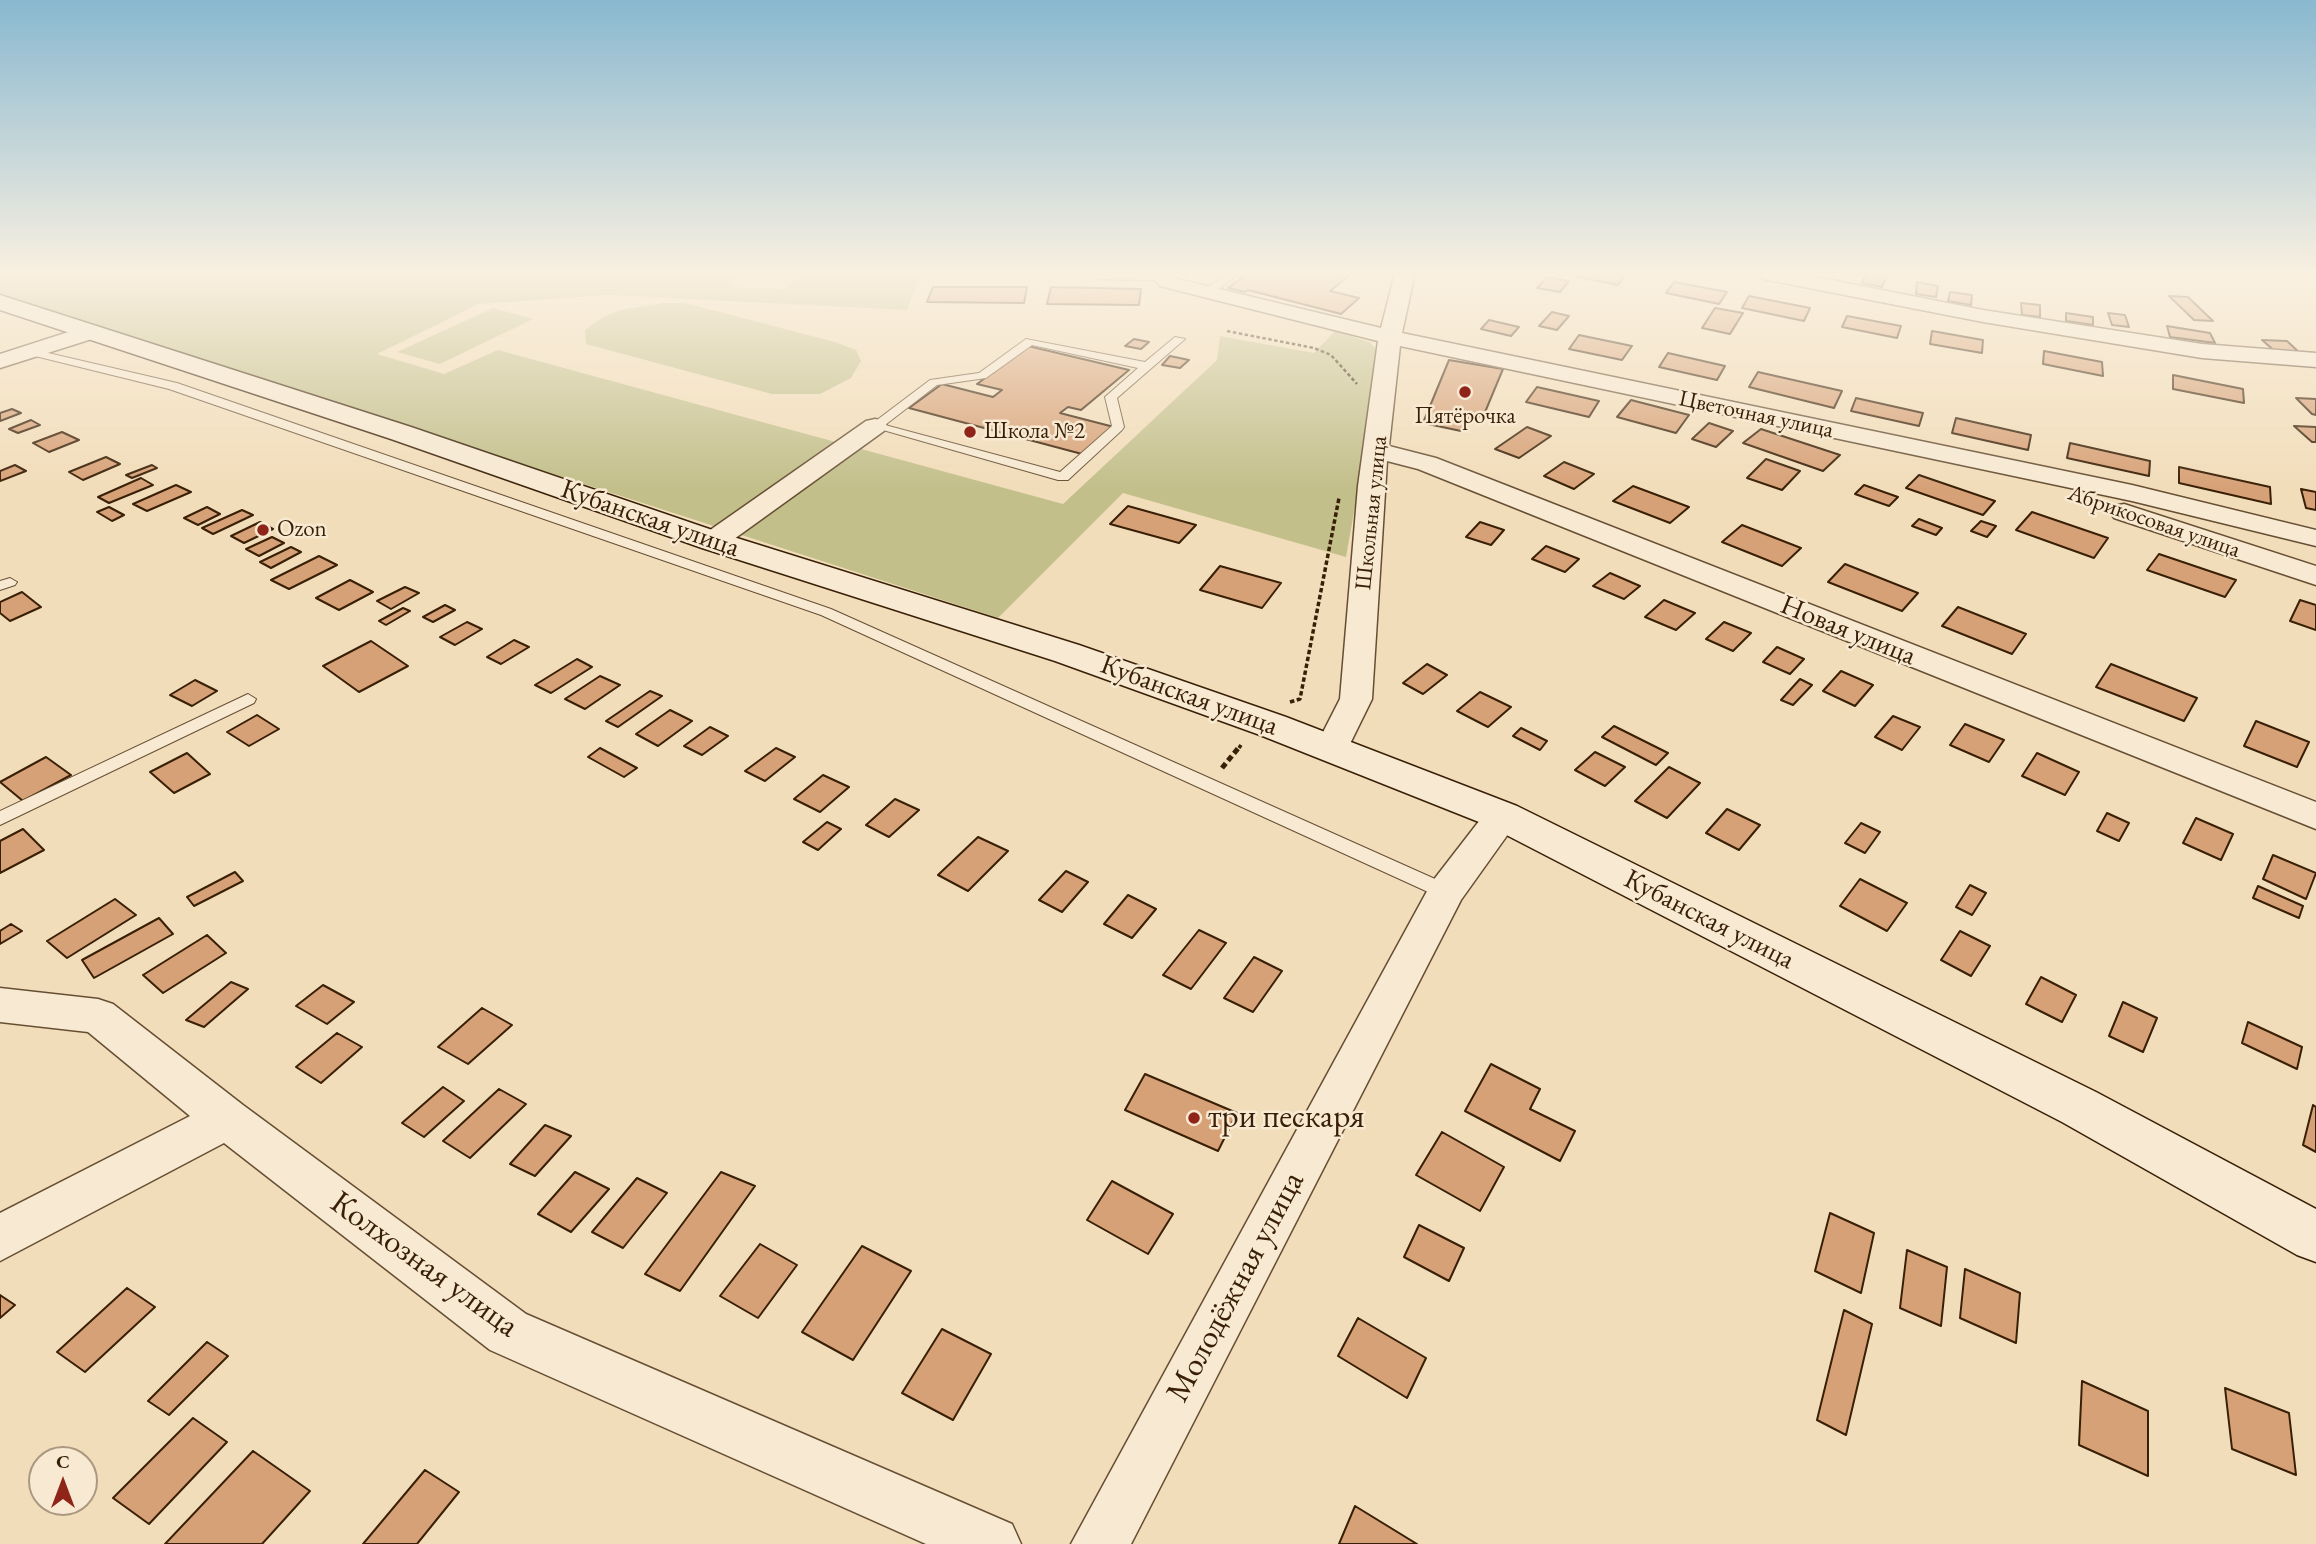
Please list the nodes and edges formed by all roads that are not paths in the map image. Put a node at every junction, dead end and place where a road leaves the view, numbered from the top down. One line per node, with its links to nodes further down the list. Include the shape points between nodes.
1 (51, 345): 9 (street)
2 (125, 345): 17 (main road, Кубанская улица, via 401,433)
3 (1024, 345): 13 (lane, via 982,376 934,382)
4 (1049, 345): 12 (lane)
5 (1172, 345): 12 (lane)
6 (1389, 345): 14 (street, Школьная улица)
7 (1436, 345): 15 (street, Цветочная улица)
8 (2169, 345): 11 (street)
9 (31, 352): 10 (street); 24 (lane, via 173,386 826,612)
10 (0, 360)
11 (2316, 360)
12 (1147, 366): 13 (lane, via 1111,397 1118,427 1063,477)
13 (875, 426): 17 (street)
14 (1378, 451): 20 (street, Школьная улица, via 1371,486 1356,699); 22 (street, Новая улица, via 1426,463)
15 (1992, 466): 16 (street, Цветочная улица, via 2132,493); 18 (street, Абрикосовая улица)
16 (2316, 538)
17 (713, 541): 20 (main road, Кубанская улица, via 1067,653)
18 (2316, 576)
19 (248, 699): 23 (lane)
20 (1332, 748): 21 (main road, Кубанская улица)
21 (1503, 816): 24 (street, Молодёжная улица); 27 (main road, Кубанская улица, via 2079,1107)
22 (2316, 817)
23 (0, 819)
24 (1446, 892): 30 (street, Молодёжная улица)
25 (0, 1005): 26 (street, Колхозная улица, via 97,1016)
26 (227, 1119): 28 (street); 29 (street, Колхозная улица, via 508,1332)
27 (2316, 1237)
28 (0, 1238)
29 (992, 1544)
30 (1100, 1544)

